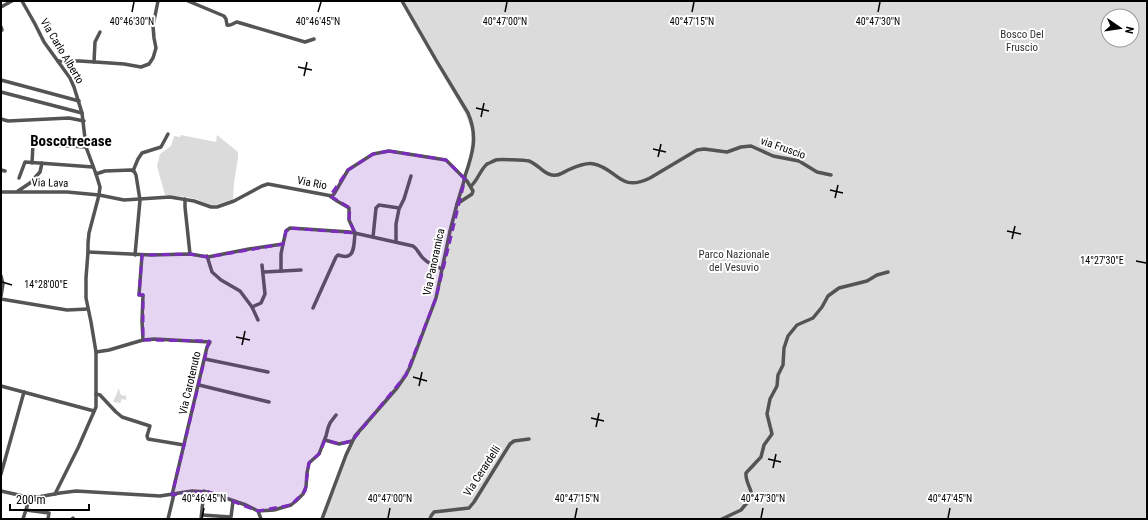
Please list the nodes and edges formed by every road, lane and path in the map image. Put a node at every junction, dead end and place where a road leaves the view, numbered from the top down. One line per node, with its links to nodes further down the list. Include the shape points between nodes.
1 (1, 1): 7 (street)
2 (12, 1): 7 (street)
3 (22, 1): 10 (street, Via Carlo Alberto, via 44,42)
4 (158, 1): 11 (street, via 153,26 156,48 149,64 141,67)
5 (188, 1): 9 (street, via 224,16 227,25 230,26 237,22 305,42)
6 (402, 1): 35 (street, Via Panoramica, bridge, via 471,121 474,133 472,148)
7 (2, 6)
8 (100, 32): 11 (street, via 95,42)
9 (314, 39)
10 (58, 61): 11 (street); 14 (street, Via Carlo Alberto, via 70,78)
11 (94, 62)
12 (1, 80): 14 (street)
13 (1, 92): 15 (street)
14 (79, 101): 15 (street, Via Carlo Alberto)
15 (82, 112): 17 (street, Via Carlo Alberto)
16 (1, 119): 17 (street, via 8,121 69,118)
17 (84, 121): 19 (street, Via Carlo Alberto)
18 (168, 134): 23 (street, via 161,147 142,153)
19 (86, 147): 20 (street, via 35,143); 22 (street, Via Carlo Alberto)
20 (32, 163): 21 (street); 27 (street, via 25,162)
21 (42, 163): 22 (street); 29 (street, via 40,172)
22 (93, 167): 24 (street, Via Carlo Alberto)
23 (133, 171): 24 (street, via 105,171); 34 (street)
24 (96, 174): 31 (street, Via Carlo Alberto, via 100,187)
25 (411, 176): 36 (street)
26 (831, 176): 28 (street, via Fruscio, via 817,172 799,161 773,156 745,146 727,152 697,150 645,181 633,183 619,179 594,164 576,166 556,175 529,161 496,160 486,165)
27 (19, 178)
28 (471, 186): 32 (street, Via Rio, via 446,160 389,151 373,154 348,170 334,194); 35 (street, via 473,193)
29 (18, 191): 30 (street, Via Lava); 31 (street, Via Lava)
30 (1, 192)
31 (99, 195): 34 (street, Via Rio); 41 (street, via 90,228)
32 (330, 196): 33 (street, Via Rio, via 268,184 217,207); 37 (street, via 349,208)
33 (185, 199): 34 (street, Via Rio, via 170,197); 42 (street)
34 (140, 200): 43 (street)
35 (457, 204): 47 (street, Via Panoramica)
36 (399, 208): 38 (street, via 379,205 376,208); 39 (street)
37 (355, 233): 38 (street); 40 (street, via 290,228 286,231); 55 (street, via 351,254 336,257)
38 (372, 238): 39 (street)
39 (396, 242): 47 (street, via 416,248 424,259)
40 (283, 244): 45 (street); 49 (street)
41 (88, 252): 43 (street); 56 (street)
42 (190, 254): 44 (street); 45 (street)
43 (135, 255): 44 (street)
44 (142, 255): 58 (street, via 139,295 143,295)
45 (207, 256): 54 (street, via 212,272 240,291)
46 (262, 265): 50 (street)
47 (442, 269): 71 (street, Via Panoramica, via 433,307 406,375)
48 (302, 270): 49 (street)
49 (281, 271): 50 (street)
50 (264, 272): 54 (street, via 264,298 261,303)
51 (888, 272): 90 (street, via 867,281 839,288 828,296 813,318 797,325 788,336 783,365 767,414 772,434 764,445 762,457 746,474 752,497 741,510)
52 (1, 276): 53 (street)
53 (1, 298): 56 (street, via 67,310)
54 (252, 307): 57 (street)
55 (313, 308)
56 (88, 309): 59 (street)
57 (258, 320)
58 (143, 340): 59 (street, Via Carotenuto); 60 (street, Via Carotenuto, via 158,338 210,342)
59 (96, 352): 65 (street)
60 (205, 359): 61 (street); 62 (street, Via Carotenuto)
61 (268, 372)
62 (199, 385): 66 (street); 72 (street, Via Carotenuto)
63 (1, 386): 64 (street)
64 (24, 392): 67 (street); 73 (street)
65 (96, 394): 67 (street); 72 (street, via 122,417 150,426 148,439)
66 (269, 402)
67 (94, 411): 76 (street)
68 (336, 415): 70 (street, via 330,423)
69 (528, 439): 89 (street, Via Cerardelli, via 510,444 468,508 434,512)
70 (325, 440): 71 (street, via 339,444); 81 (street, via 319,454 309,463 305,490 296,502 274,510)
71 (352, 441): 88 (street, Via Panoramica)
72 (184, 446): 77 (street, Via Carotenuto)
73 (1, 474)
74 (1, 491): 78 (street)
75 (204, 491): 77 (street); 79 (street); 83 (street)
76 (55, 494): 77 (street, via 76,491); 78 (street)
77 (173, 495): 86 (street, Via Carotenuto)
78 (30, 497): 80 (street); 82 (street, via 43,501)
79 (233, 501): 81 (street); 83 (street, via 231,517)
80 (26, 510): 82 (street); 84 (street)
81 (258, 511): 87 (street)
82 (41, 512): 85 (street, via 49,514)
83 (201, 517)
84 (22, 519)
85 (48, 519)
86 (168, 519)
87 (261, 519)
88 (322, 519)
89 (430, 519)
90 (722, 519)

